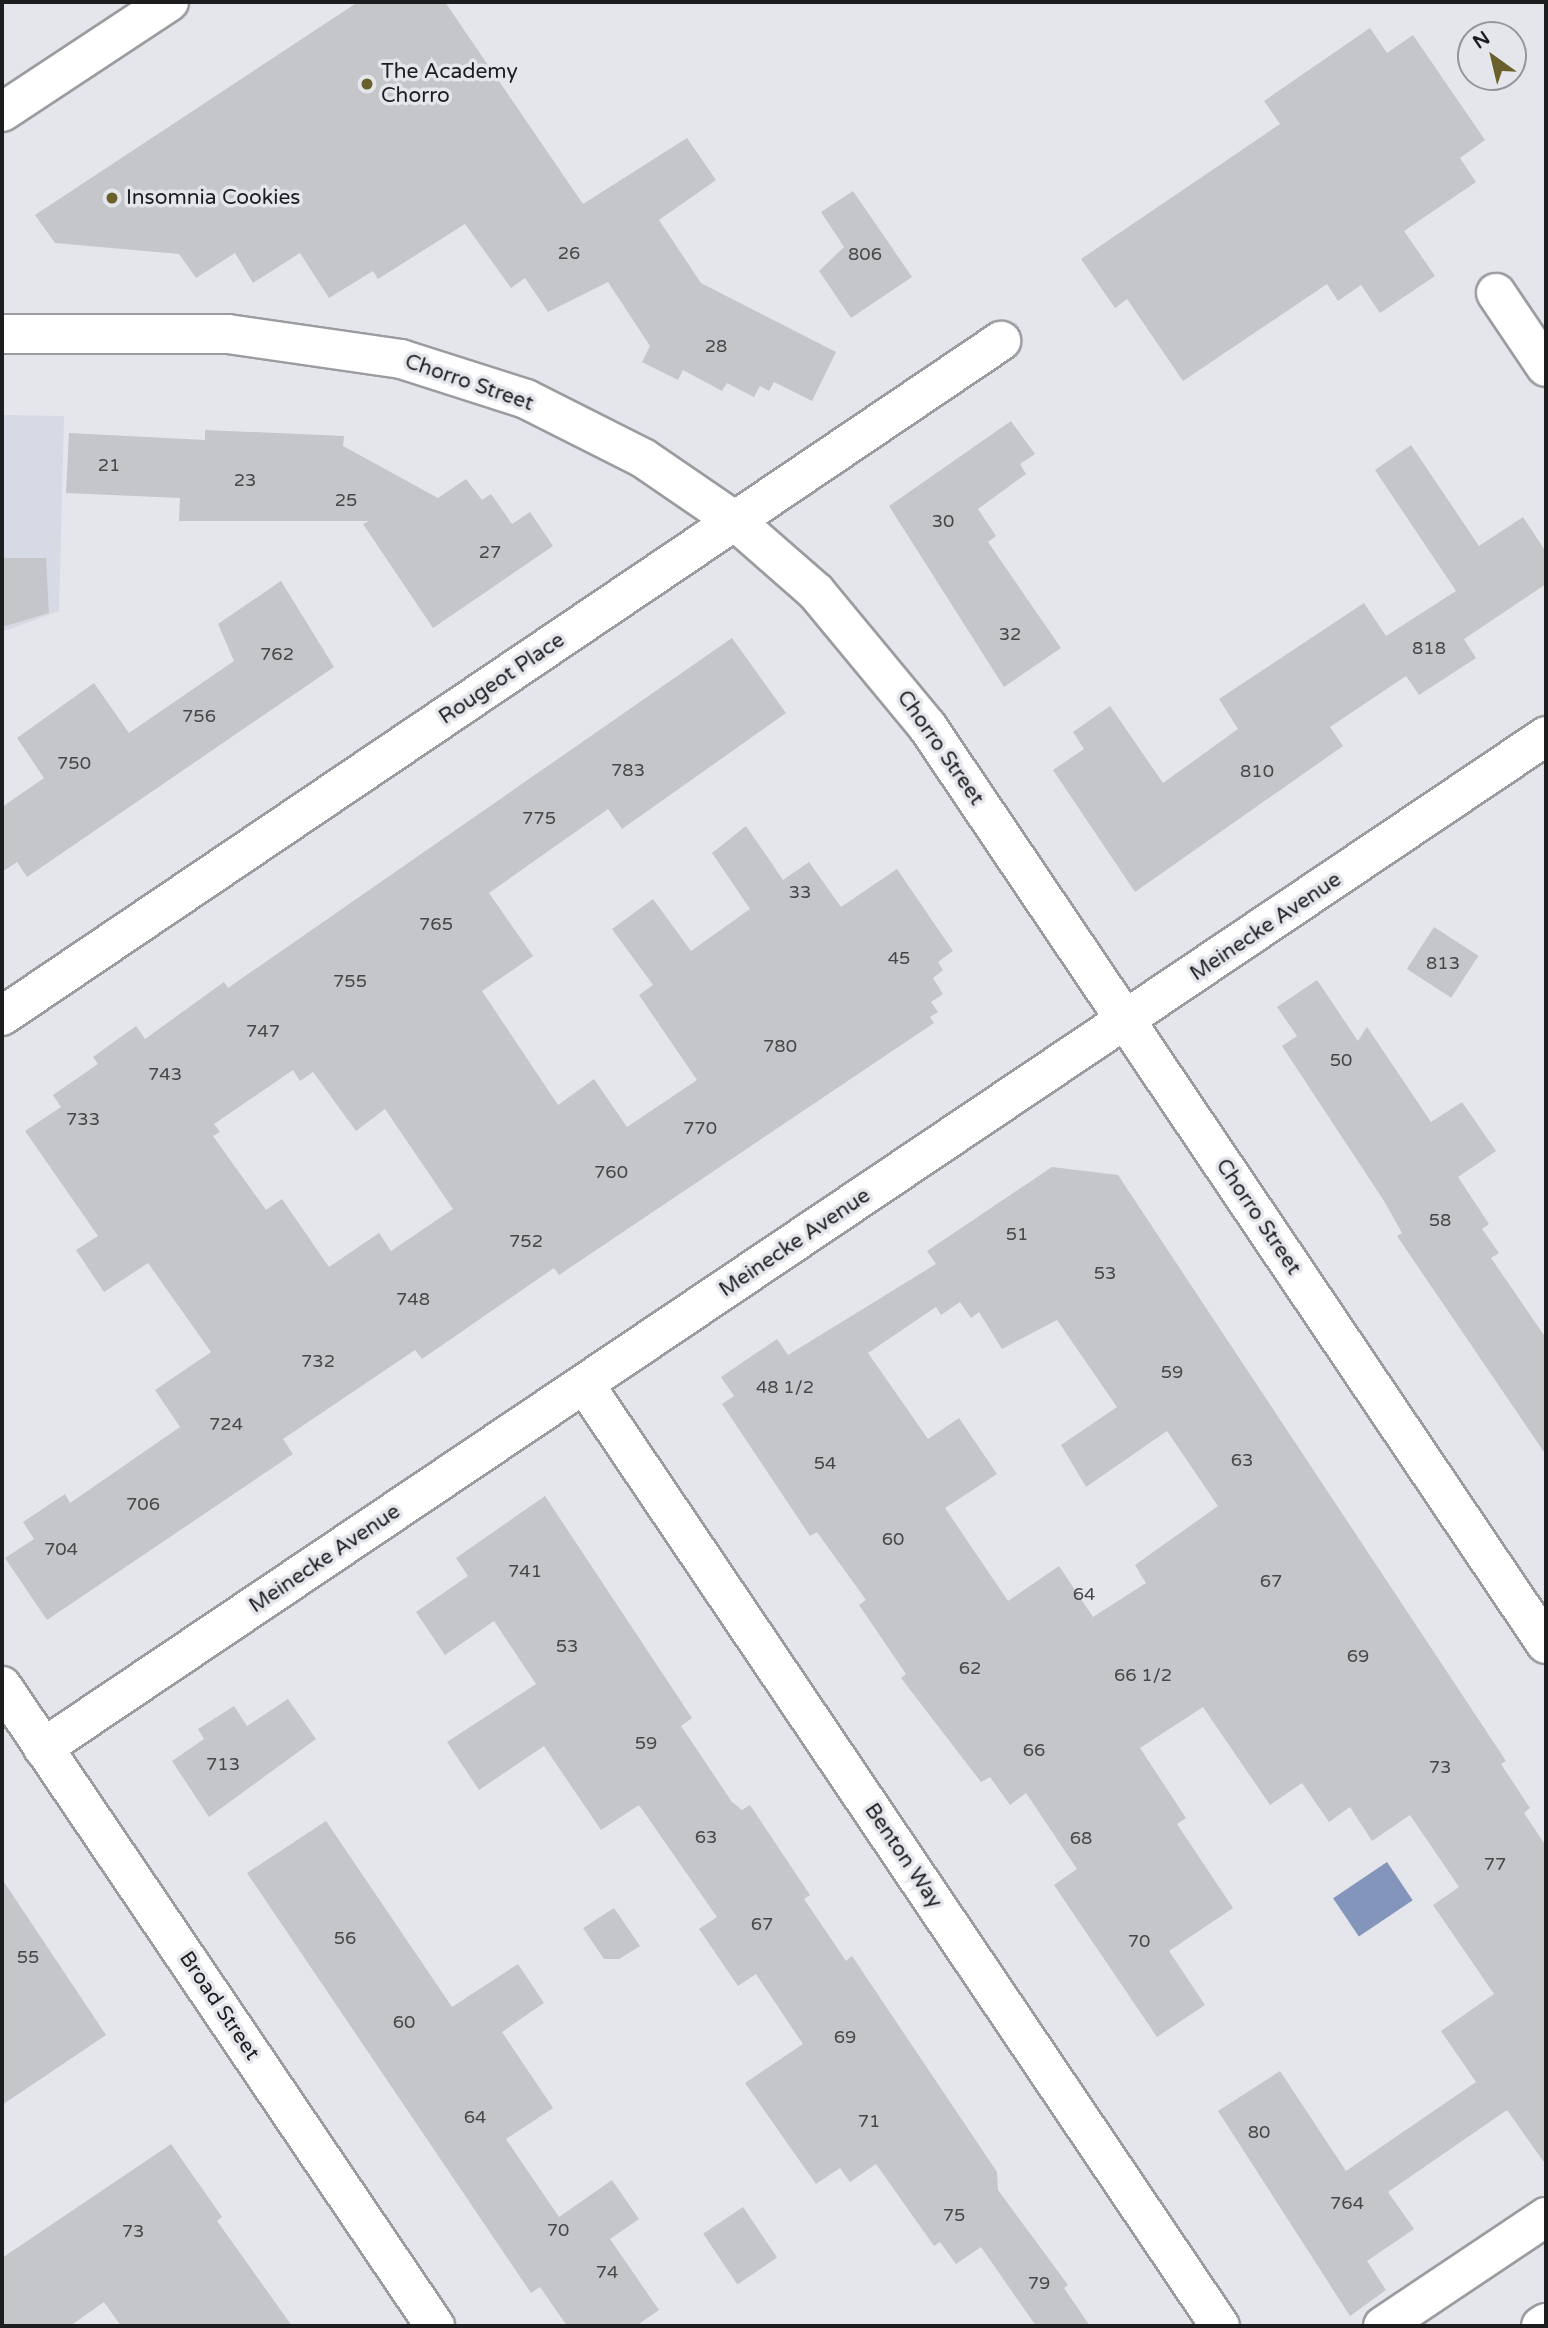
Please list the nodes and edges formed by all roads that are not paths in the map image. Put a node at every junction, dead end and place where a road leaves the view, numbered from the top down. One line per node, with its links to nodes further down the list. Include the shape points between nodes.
1 (169, 2): 2 (street)
2 (2, 112)
3 (1496, 293): 6 (street)
4 (2, 334): 7 (street, Chorro Street, via 228,334 401,359 526,399 643,458)
5 (1001, 341): 7 (street, Rougeot Place)
6 (1546, 367)
7 (735, 521): 9 (street, Rougeot Place); 10 (street, Chorro Street, via 816,592 875,656)
8 (1546, 736): 10 (street, Meinecke Avenue)
9 (2, 1016)
10 (1126, 1022): 11 (street, Meinecke Avenue); 12 (street, Chorro Street)
11 (585, 1385): 14 (street, Meinecke Avenue); 18 (street, Benton Way)
12 (1546, 1644)
13 (2, 1686): 14 (street, Broad Street)
14 (43, 1748): 17 (street, Broad Street)
15 (1546, 2217): 19 (street)
16 (1546, 2323): 20 (street)
17 (435, 2326)
18 (1220, 2326)
19 (1383, 2326)
20 (1541, 2326)

